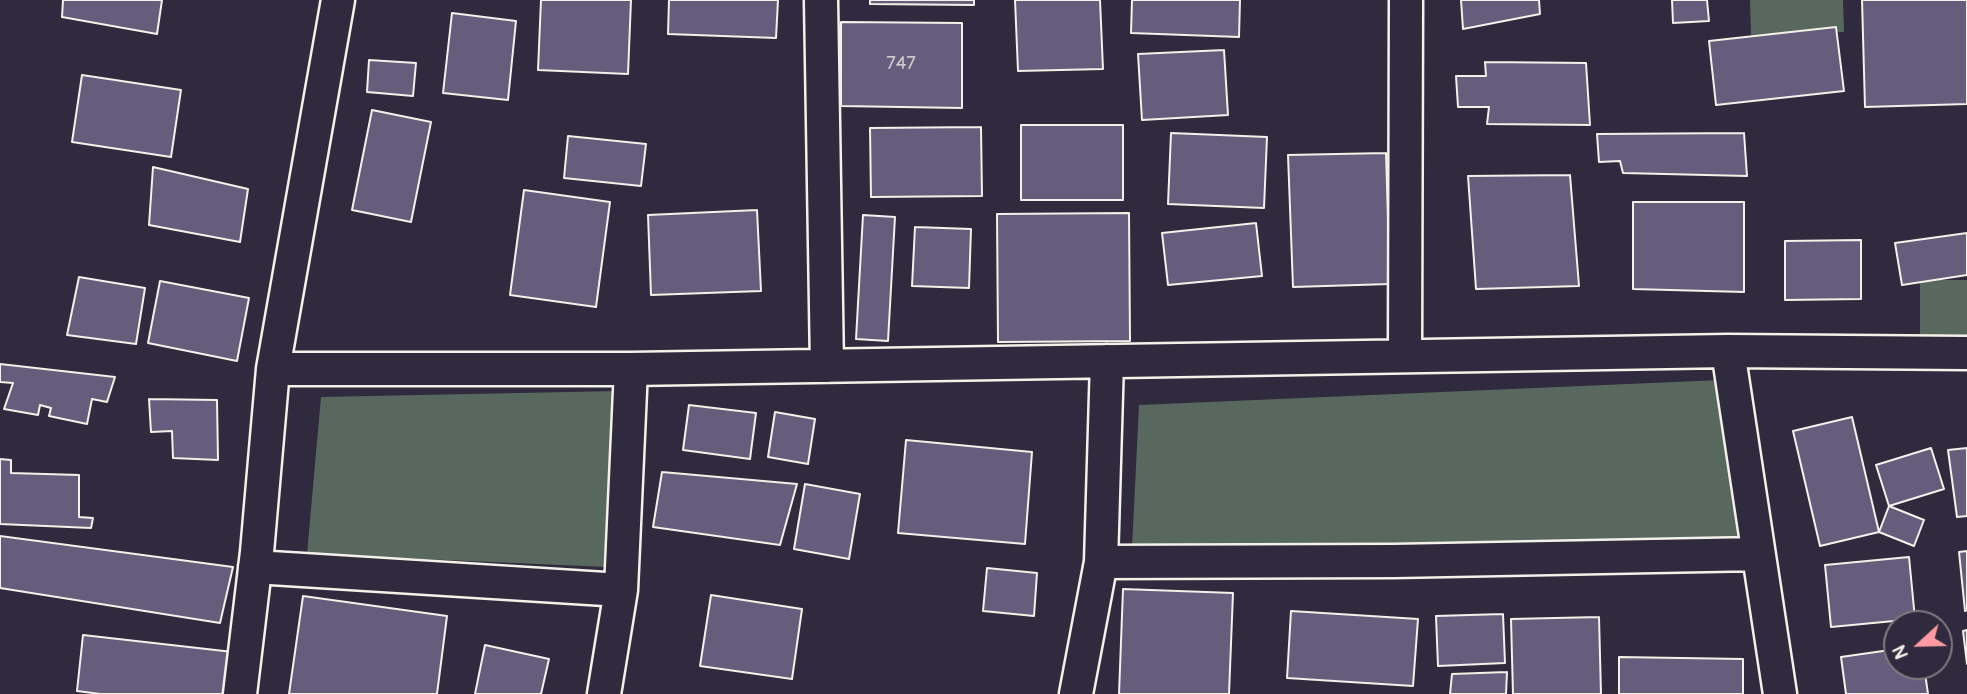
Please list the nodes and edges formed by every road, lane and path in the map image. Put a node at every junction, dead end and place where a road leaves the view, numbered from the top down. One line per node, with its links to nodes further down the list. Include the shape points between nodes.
1 (338, 0): 9 (street)
2 (821, 0): 8 (street)
3 (1406, 0): 6 (street)
4 (1728, 351): 5 (street); 6 (street); 11 (street)
5 (1967, 353)
6 (1405, 356): 7 (street)
7 (1107, 361): 8 (street); 12 (street)
8 (827, 366): 10 (street)
9 (274, 369): 10 (street); 13 (street)
10 (631, 369): 14 (street)
11 (1758, 554): 12 (street); 18 (street)
12 (1101, 562): 17 (street)
13 (255, 567): 14 (street); 15 (street)
14 (621, 590): 16 (street)
15 (240, 694)
16 (604, 694)
17 (1076, 694)
18 (1780, 694)

